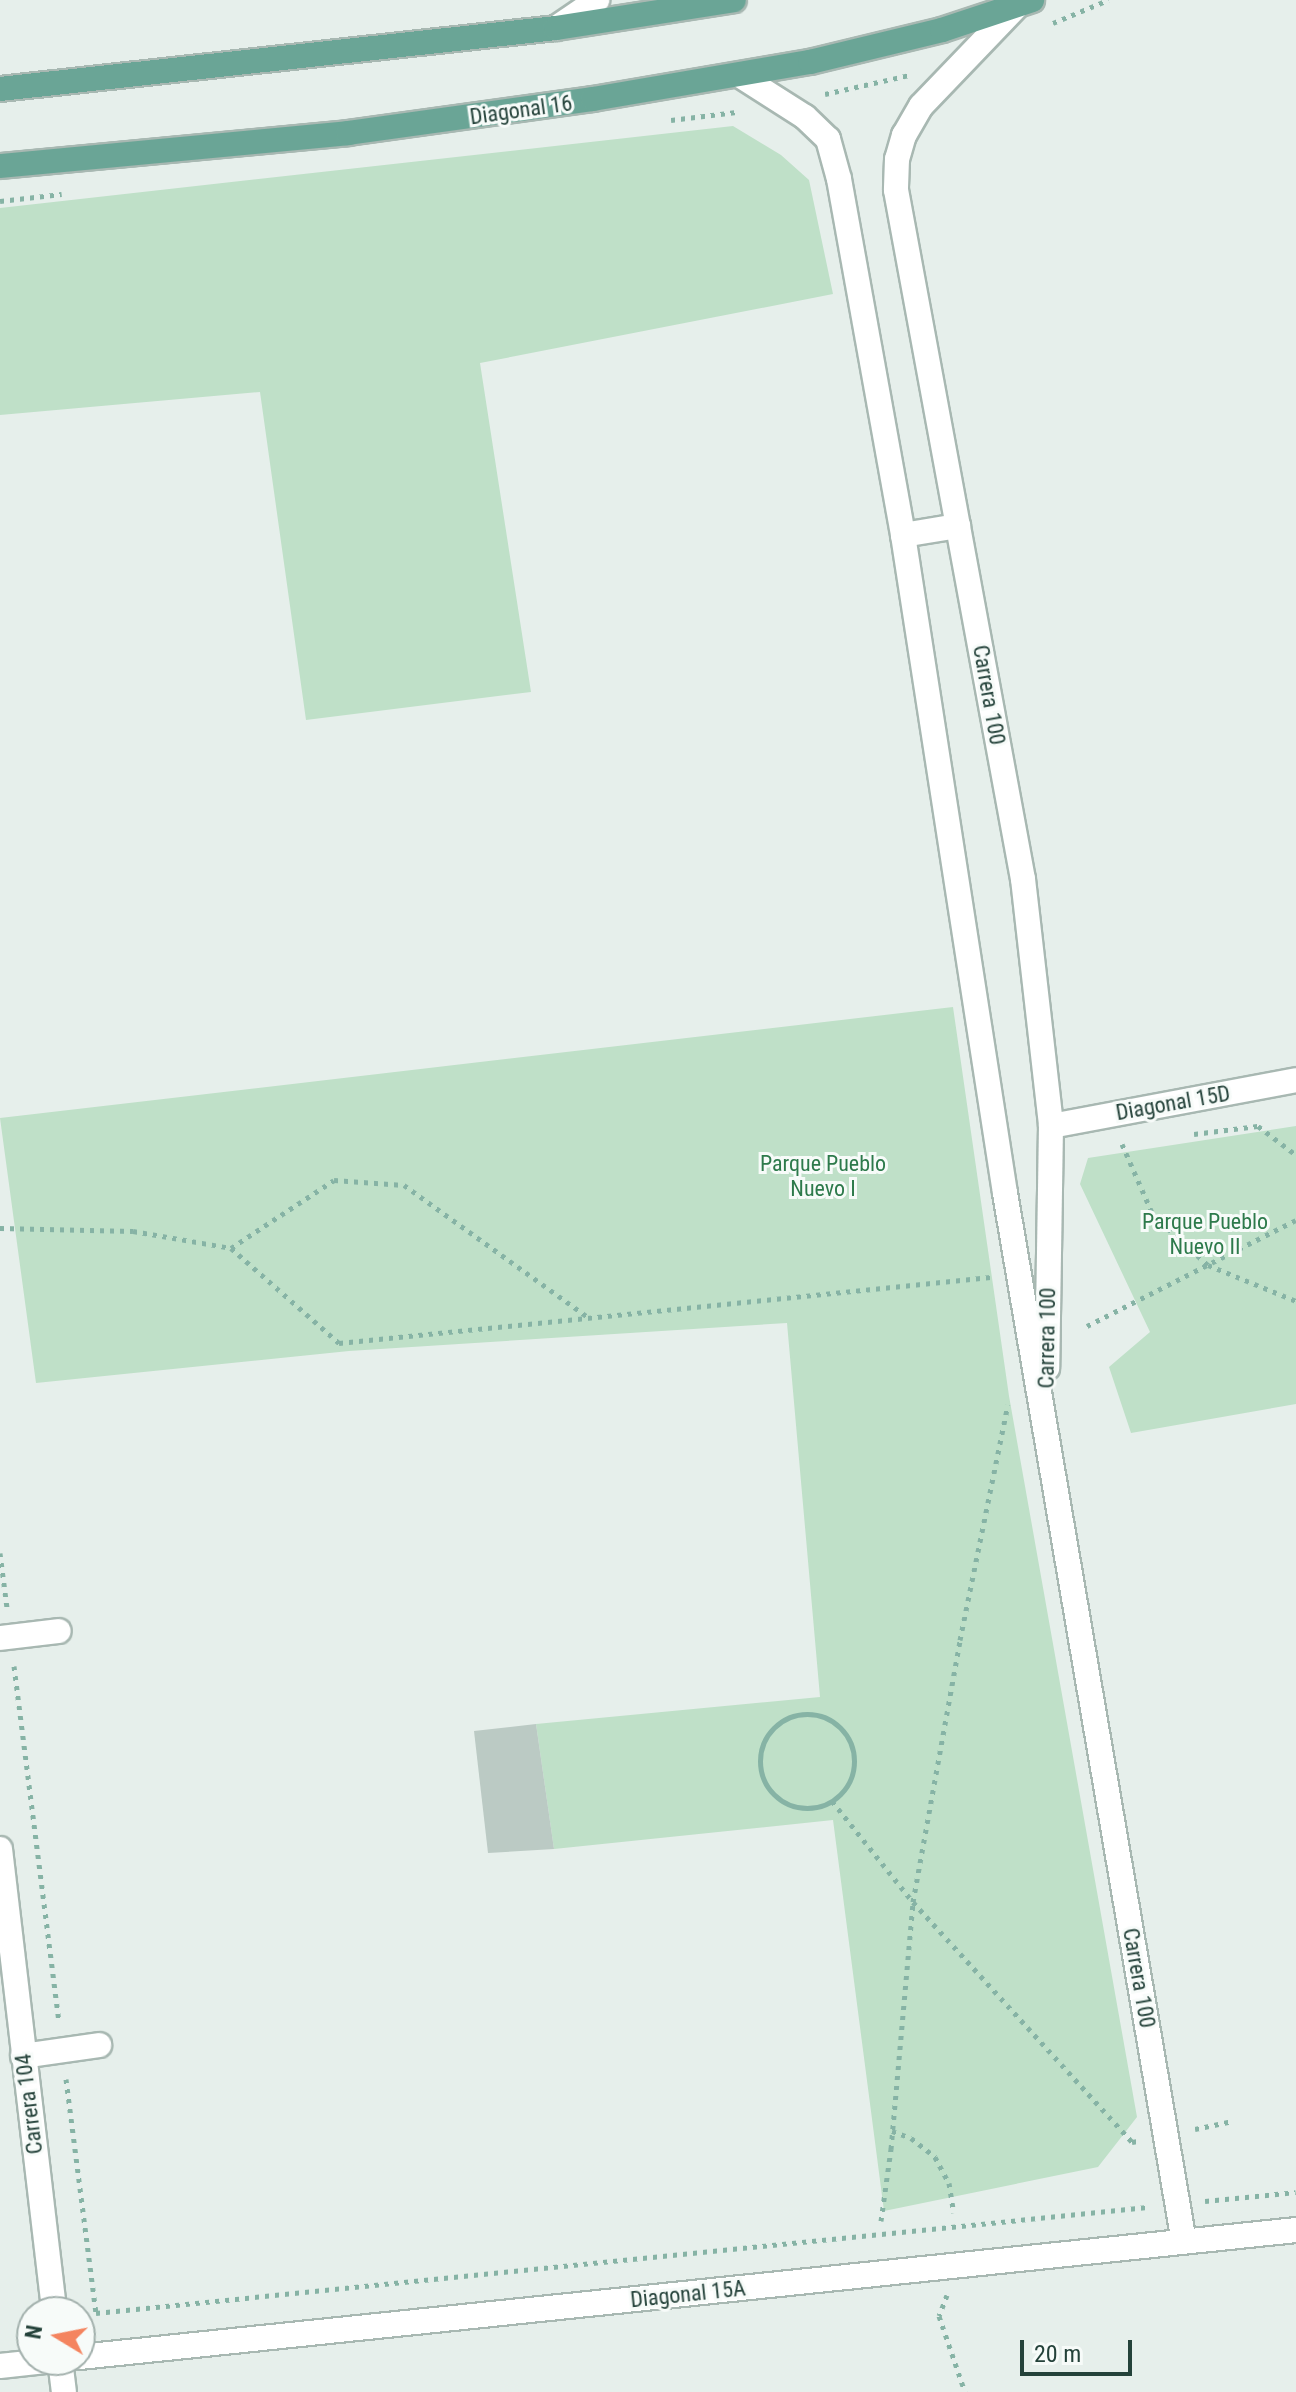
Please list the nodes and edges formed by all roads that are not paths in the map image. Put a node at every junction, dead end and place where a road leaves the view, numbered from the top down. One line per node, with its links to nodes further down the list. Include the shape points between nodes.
1 (597, 0): 4 (street)
2 (734, 0): 4 (main road)
3 (1024, 3): 5 (main road, Diagonal 16, via 860,50); 8 (street, Carrera 100, via 921,106 897,159 896,190)
4 (556, 28): 6 (main road)
5 (739, 75): 7 (main road, Diagonal 16, via 362,131); 9 (street, Carrera 100, via 805,117 828,139)
6 (0, 89)
7 (0, 166)
8 (958, 526): 9 (street); 11 (street, Carrera 100, via 1023,879)
9 (903, 535): 12 (street, Carrera 100)
10 (1296, 1080): 11 (street, Diagonal 15D)
11 (1051, 1126): 12 (street, Carrera 100)
12 (1046, 1431): 19 (street, Carrera 100)
13 (59, 1631): 14 (street)
14 (5, 1638)
15 (0, 1849): 17 (street, Carrera 104)
16 (99, 2045): 17 (street)
17 (23, 2056): 20 (street, Carrera 104)
18 (1296, 2230): 19 (street, Diagonal 15A)
19 (1184, 2242): 21 (street, Diagonal 15A)
20 (52, 2296)
21 (96, 2355)

